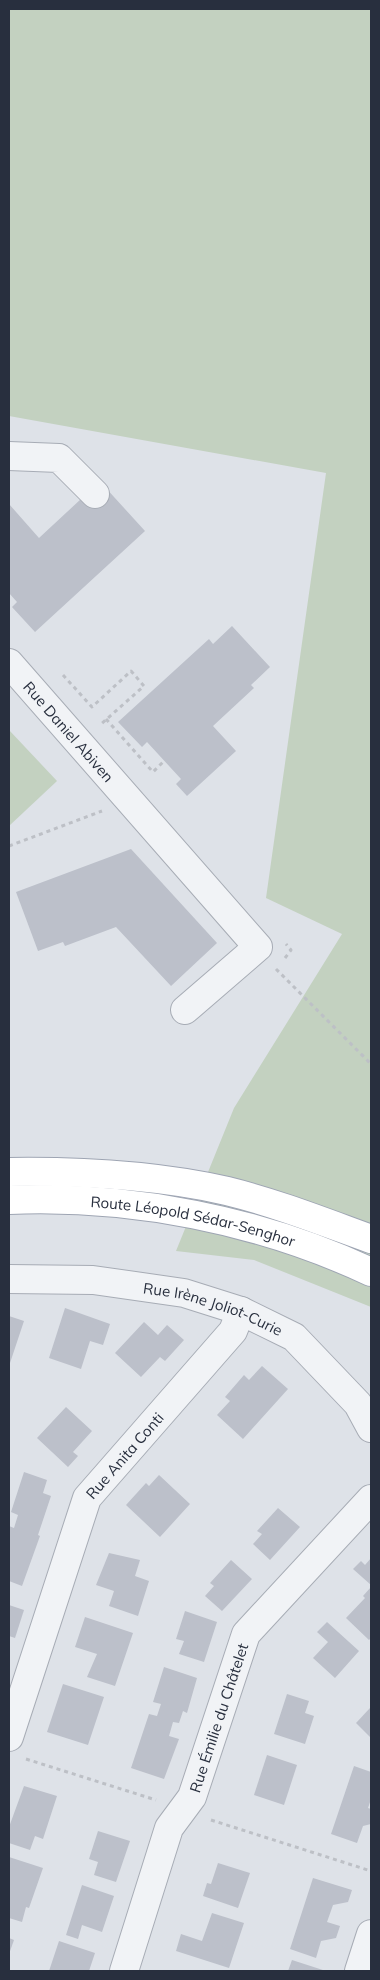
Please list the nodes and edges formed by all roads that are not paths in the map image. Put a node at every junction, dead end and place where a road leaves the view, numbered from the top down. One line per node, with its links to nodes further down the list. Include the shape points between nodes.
1 (9, 456): 2 (street, via 59,458)
2 (95, 494)
3 (9, 663): 4 (street, Rue Daniel Abiven, via 258,947)
4 (185, 1010)
5 (9, 1172): 7 (main road, Route Léopold Sédar-Senghor, via 70,1171 146,1177 227,1191)
6 (9, 1200): 8 (main road, Route Léopold Sédar-Senghor, via 143,1205 186,1213 284,1238)
7 (371, 1239)
8 (371, 1272)
9 (9, 1279): 10 (street, Rue Irène Joliot-Curie, via 94,1280 184,1293)
10 (241, 1311): 11 (street, Rue Irène Joliot-Curie, via 294,1337 358,1404); 13 (street, Rue Anita Conti, via 232,1330 87,1498)
11 (371, 1428)
12 (371, 1499): 15 (street, Rue Émilie du Châtelet, via 246,1634 192,1796 169,1828)
13 (15, 1747)
14 (371, 1934): 16 (street)
15 (124, 1971)
16 (358, 1971)

